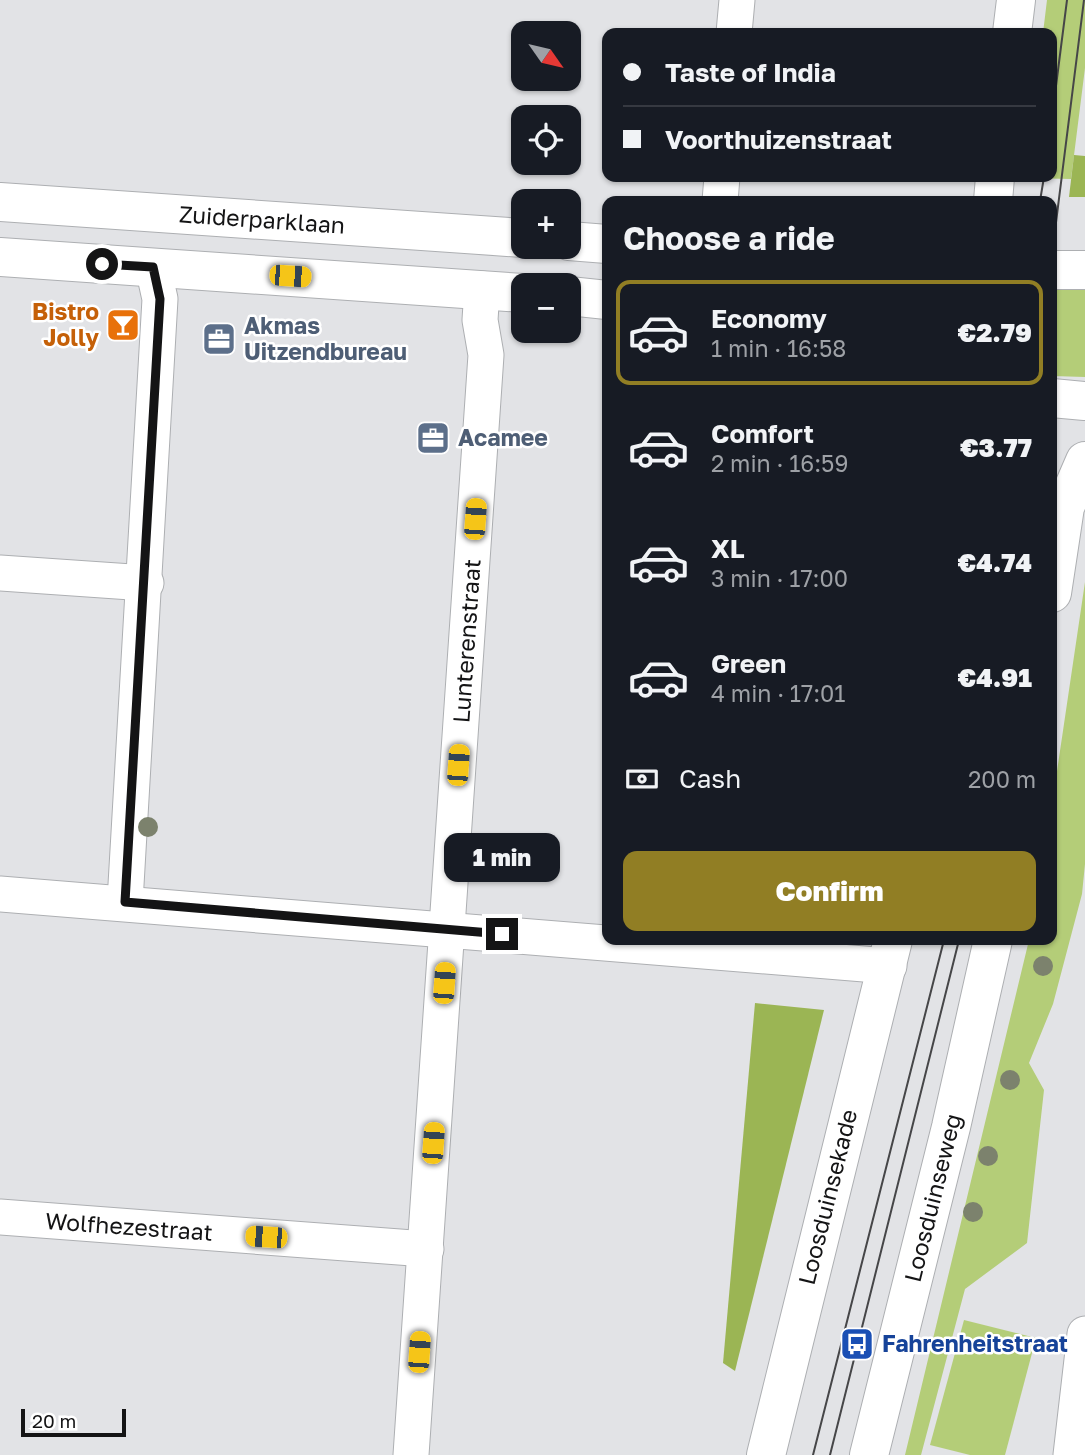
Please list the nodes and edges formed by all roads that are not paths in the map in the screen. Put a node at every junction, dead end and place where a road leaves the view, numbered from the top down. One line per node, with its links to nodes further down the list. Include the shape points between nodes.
1 (737, 0): 3 (street)
2 (1016, 0): 4 (main road)
3 (734, 28)
4 (1013, 28)
5 (0, 202): 6 (main road, Zuiderparklaan)
6 (511, 237)
7 (581, 242): 8 (main road)
8 (602, 244)
9 (0, 257): 12 (main road)
10 (1057, 270): 11 (main road)
11 (1085, 270)
12 (157, 283): 16 (main road); 22 (street)
13 (511, 296): 16 (main road)
14 (581, 297): 15 (main road)
15 (602, 299)
16 (481, 305): 25 (street, Lunterenstraat, via 486,355)
17 (1057, 398): 18 (main road)
18 (1085, 401)
19 (1085, 461): 20 (main road, via 1065,507)
20 (1057, 560)
21 (0, 573): 22 (street)
22 (146, 583): 24 (street)
23 (0, 894): 24 (street)
24 (125, 902): 25 (street)
25 (447, 930): 26 (street); 31 (street, Lunterenstraat)
26 (602, 938)
27 (737, 945): 29 (street)
28 (992, 945): 35 (main road, Loosduinseweg)
29 (891, 953): 34 (main road, Loosduinsekade)
30 (0, 1217): 31 (street, Wolfhezestraat)
31 (426, 1249): 33 (street, Lunterenstraat)
32 (1085, 1334): 36 (street)
33 (411, 1455)
34 (766, 1455)
35 (869, 1455)
36 (1071, 1455)

